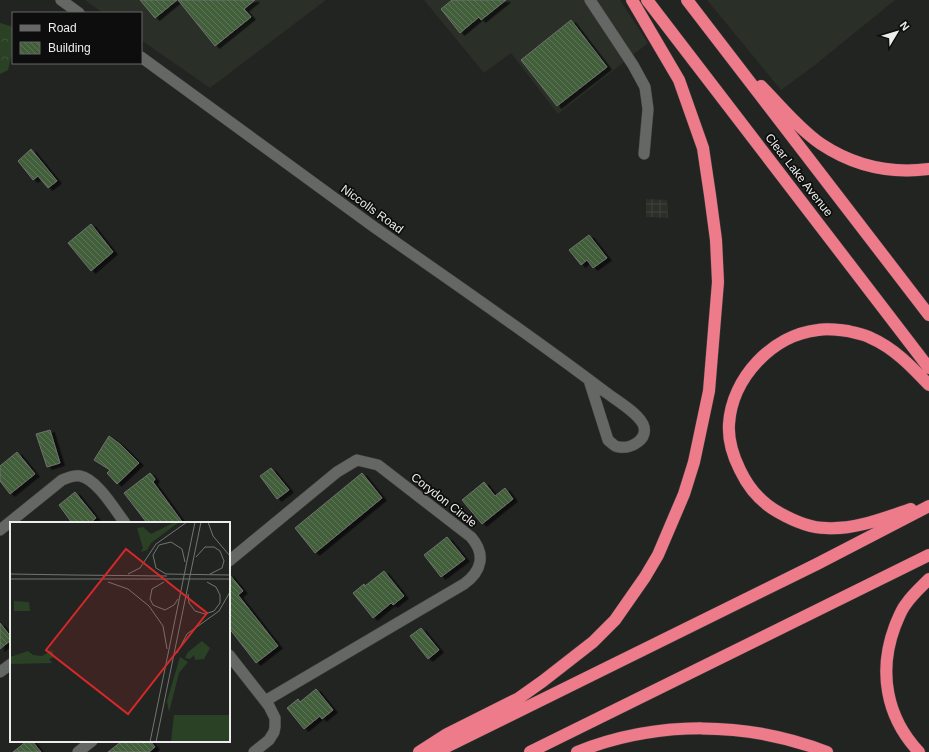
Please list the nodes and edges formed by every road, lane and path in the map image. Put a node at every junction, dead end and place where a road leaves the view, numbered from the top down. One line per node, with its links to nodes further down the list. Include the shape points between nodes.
1 (61, 0): 6 (street)
2 (590, 0): 9 (street, via 645,87 648,109)
3 (632, 0): 29 (highway, via 679,80 703,148 710,195 718,282 709,391 694,462 684,494 658,555 642,583 615,620 593,642 519,698 447,734)
4 (647, 0): 12 (highway, Clear Lake Avenue)
5 (687, 0): 7 (highway, Clear Lake Avenue)
6 (78, 12)
7 (724, 49): 10 (highway, via 804,130 838,154 885,170); 11 (highway, Clear Lake Avenue)
8 (142, 58): 13 (street, Niccolls Road)
9 (644, 154)
10 (929, 169)
11 (929, 315)
12 (929, 368)
13 (589, 380): 13 (street, Niccolls Road, via 608,440 620,448 638,443 643,436 644,427 639,418)
14 (929, 386): 15 (highway, via 902,358 871,337 835,329 817,330 791,338 756,362 739,388 729,424 731,444 746,483 757,498 788,518 806,525 840,528 859,525)
15 (929, 503)
16 (929, 506): 30 (highway)
17 (124, 522): 18 (street, via 97,487 79,476 62,480)
18 (0, 530)
19 (929, 555): 31 (highway)
20 (230, 560): 25 (street, Corydon Circle, via 337,472 357,460 378,465 471,537 480,552 477,571 464,584)
21 (929, 579): 34 (highway, via 905,605 892,634 886,671 892,710 898,725)
22 (230, 656): 25 (street)
23 (10, 665): 24 (street)
24 (0, 672)
25 (265, 701): 28 (street, via 272,711 274,732 269,740)
26 (91, 742): 27 (street)
27 (78, 752)
28 (254, 752)
29 (419, 752)
30 (436, 752)
31 (530, 752)
32 (577, 752): 33 (highway, via 625,736 692,728 741,731 789,739)
33 (827, 752)
34 (919, 752)

